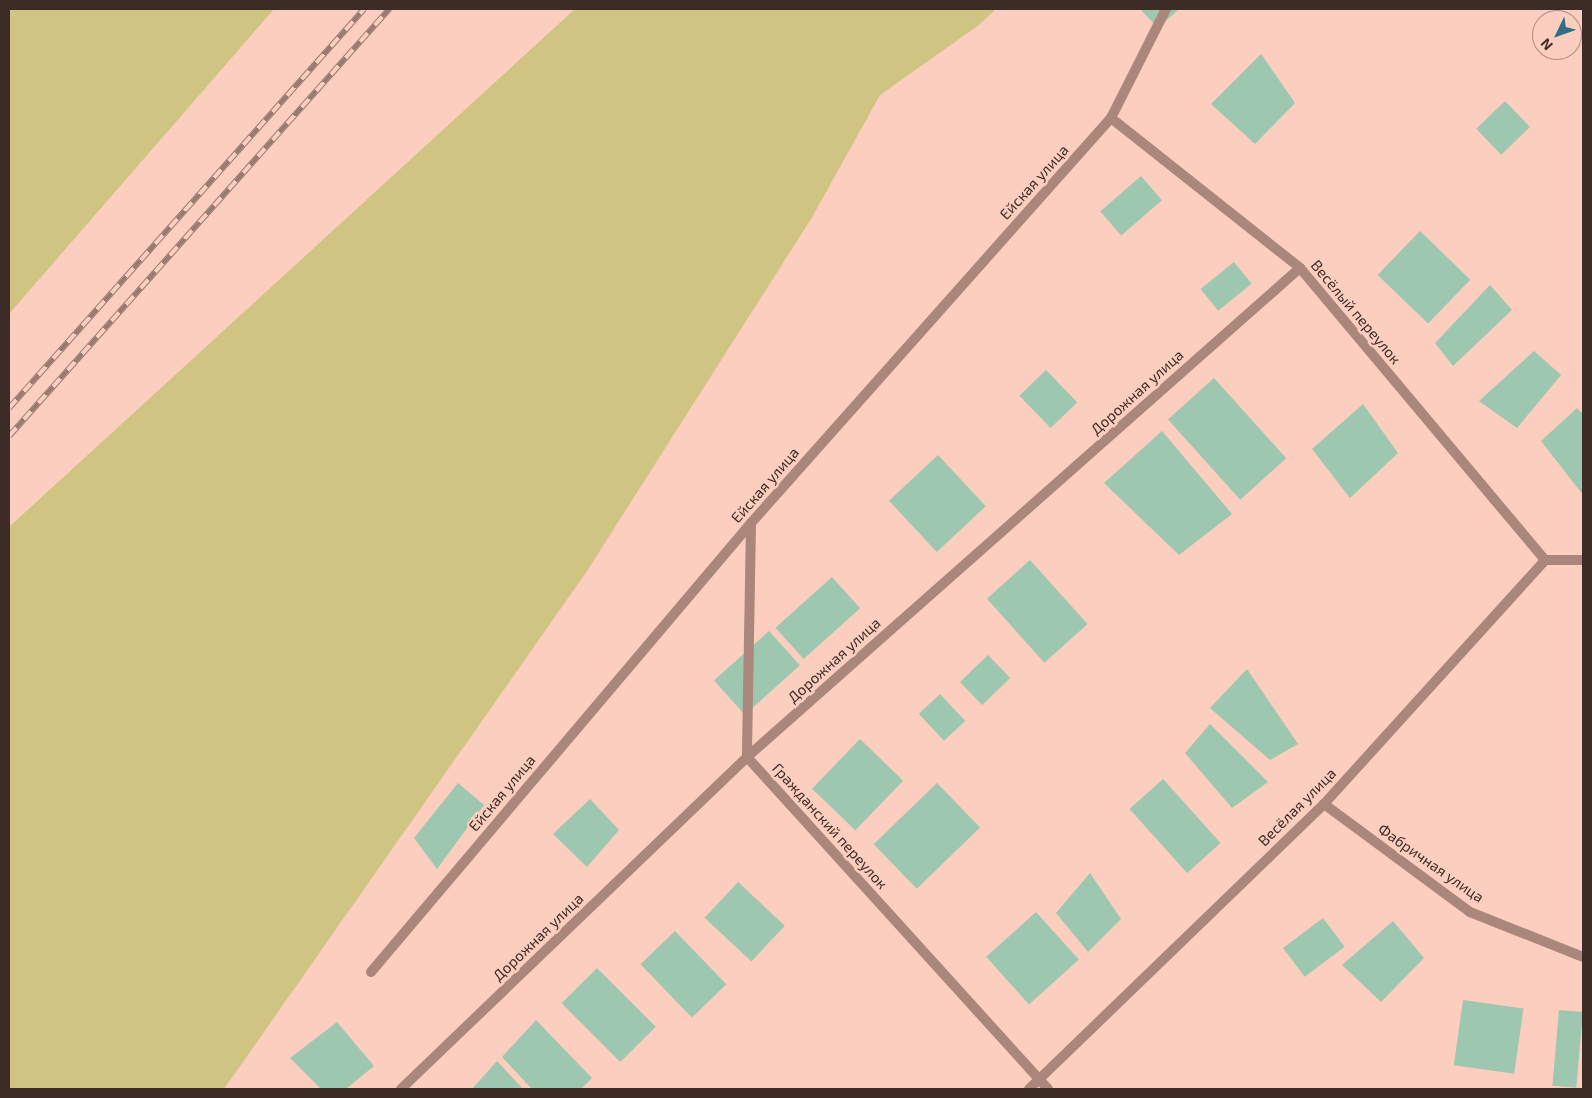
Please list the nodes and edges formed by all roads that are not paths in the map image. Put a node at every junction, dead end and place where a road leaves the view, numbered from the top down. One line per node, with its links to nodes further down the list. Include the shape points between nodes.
1 (1166, 9): 2 (street, Ейская улица)
2 (1111, 118): 3 (street, Весёлый переулок); 4 (street, Ейская улица)
3 (1300, 268): 5 (street, Весёлый переулок); 7 (street, Дорожная улица)
4 (751, 523): 7 (street); 10 (street, Ейская улица)
5 (1545, 560): 6 (street); 8 (street, Весёлая улица)
6 (1583, 560)
7 (747, 757): 11 (street, Гражданский переулок); 12 (street, Дорожная улица)
8 (1324, 804): 9 (street, Фабричная улица, via 1470,912); 11 (street, Весёлая улица)
9 (1583, 957)
10 (371, 972)
11 (1040, 1079): 13 (street, Весёлая улица); 14 (street, Гражданский переулок)
12 (400, 1089)
13 (1029, 1089)
14 (1048, 1089)

